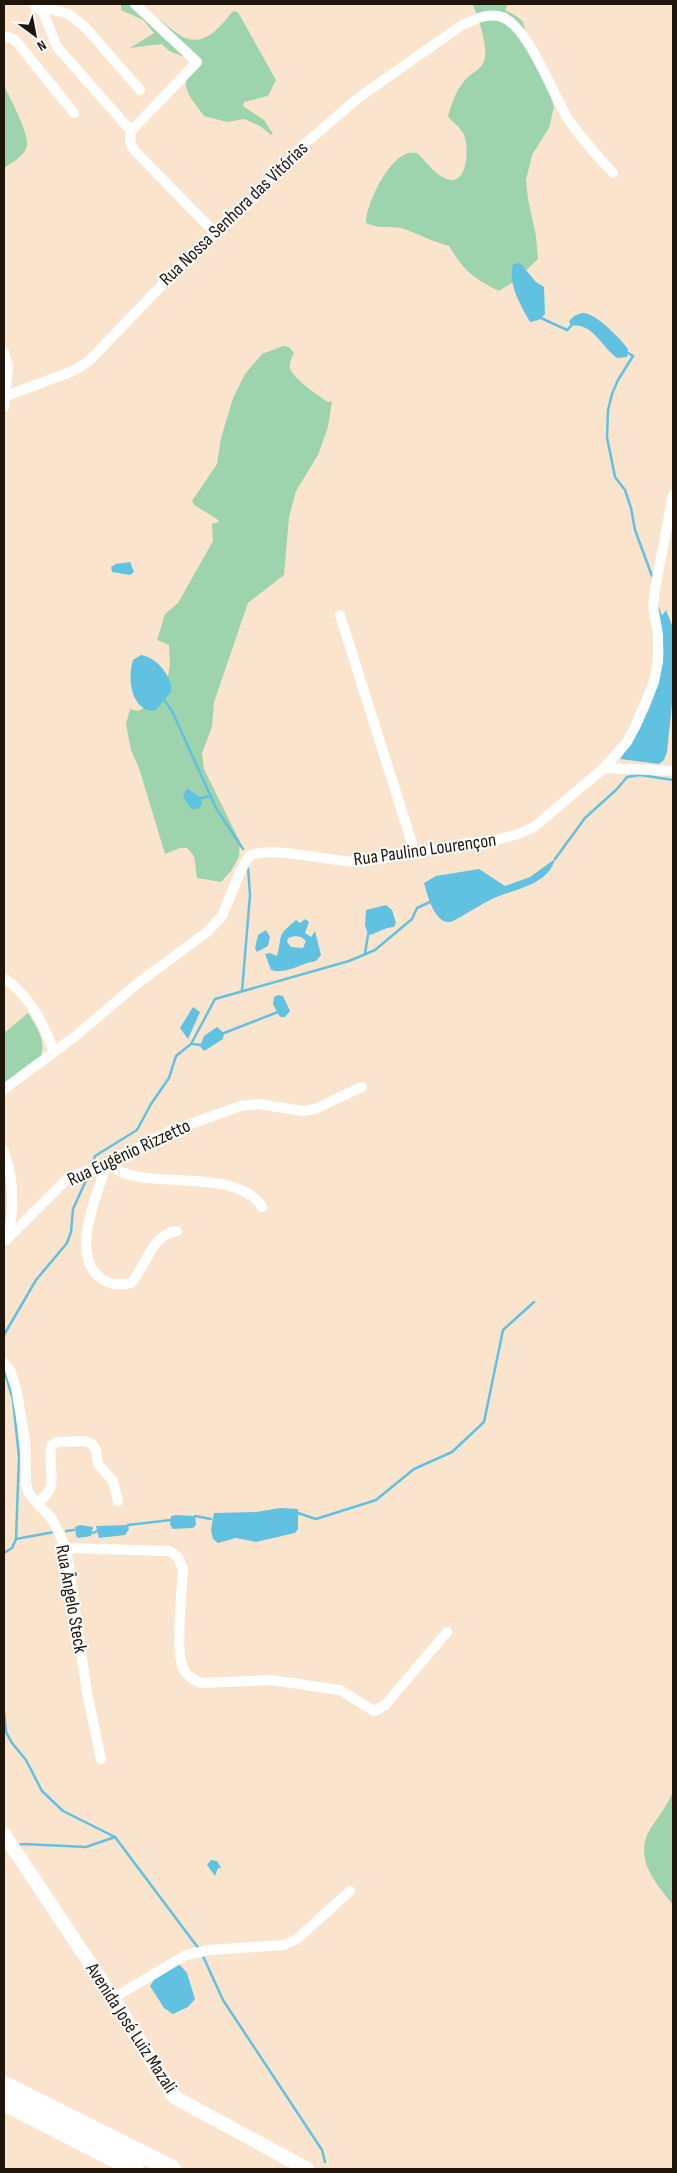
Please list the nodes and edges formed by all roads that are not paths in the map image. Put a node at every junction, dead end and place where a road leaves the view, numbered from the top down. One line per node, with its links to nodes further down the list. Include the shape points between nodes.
1 (34, 4): 4 (street, via 69,14 85,27); 6 (street, via 43,12 57,47)
2 (135, 4): 6 (street, via 197,62)
3 (4, 36): 5 (street, via 14,39)
4 (140, 90)
5 (74, 113)
6 (131, 131): 8 (street, via 130,142 134,150)
7 (613, 173): 8 (street, Rua Nossa Senhora das Vitórias, via 578,133 553,95 524,35 502,17 489,16 462,25 358,98 300,148 246,206)
8 (215, 233): 10 (street, Rua Nossa Senhora das Vitórias, via 89,361 73,371)
9 (4, 352): 10 (street, via 8,367)
10 (6, 396): 11 (street)
11 (4, 407)
12 (673, 495): 14 (street, Rua Paulino Lourençon, via 653,606 658,635 654,682 636,725)
13 (340, 615): 16 (street)
14 (604, 768): 15 (street); 16 (street, Rua Paulino Lourençon, via 534,827 477,844)
15 (673, 771)
16 (415, 852): 18 (street, Rua Paulino Lourençon, via 358,862 260,852 249,856 225,910 215,924)
17 (4, 978): 18 (street, via 24,995)
18 (54, 1052): 20 (street, Rua Paulino Lourençon)
19 (362, 1087): 22 (street, Rua Eugênio Rizzetto, via 315,1109 303,1111 258,1104 240,1106 168,1132)
20 (4, 1089)
21 (4, 1151): 25 (street, via 12,1178 12,1221)
22 (106, 1164): 23 (street, via 144,1178 195,1182 246,1192 256,1198); 24 (street, via 94,1198 86,1243 88,1261 102,1280 111,1284 131,1283 159,1241); 25 (street, Rua Eugênio Rizzetto, via 70,1177)
23 (262, 1208)
24 (177, 1231)
25 (6, 1242)
26 (4, 1363): 28 (street, Rua Ângelo Steck, via 16,1388 22,1418 26,1484 29,1494)
27 (118, 1501): 28 (street, via 110,1475 102,1471 92,1444 85,1441 52,1445 51,1489)
28 (38, 1502): 29 (street, Rua Ângelo Steck, via 52,1519)
29 (66, 1548): 30 (street, via 169,1551 178,1557 183,1569 181,1660 183,1669 201,1683 271,1680 340,1690 374,1711 386,1705); 31 (street, Rua Ângelo Steck, via 85,1684)
30 (447, 1632)
31 (101, 1759)
32 (4, 1834): 34 (main road, Avenida José Luiz Mazali)
33 (350, 1891): 34 (street, via 297,1938 284,1945 209,1950 186,1955)
34 (113, 1998): 41 (main road, Avenida José Luiz Mazali, via 174,2097)
35 (4, 2085): 40 (highway)
36 (4, 2102): 37 (highway)
37 (116, 2160): 38 (highway); 39 (highway)
38 (131, 2169)
39 (136, 2169)
40 (172, 2169)
41 (307, 2169)

